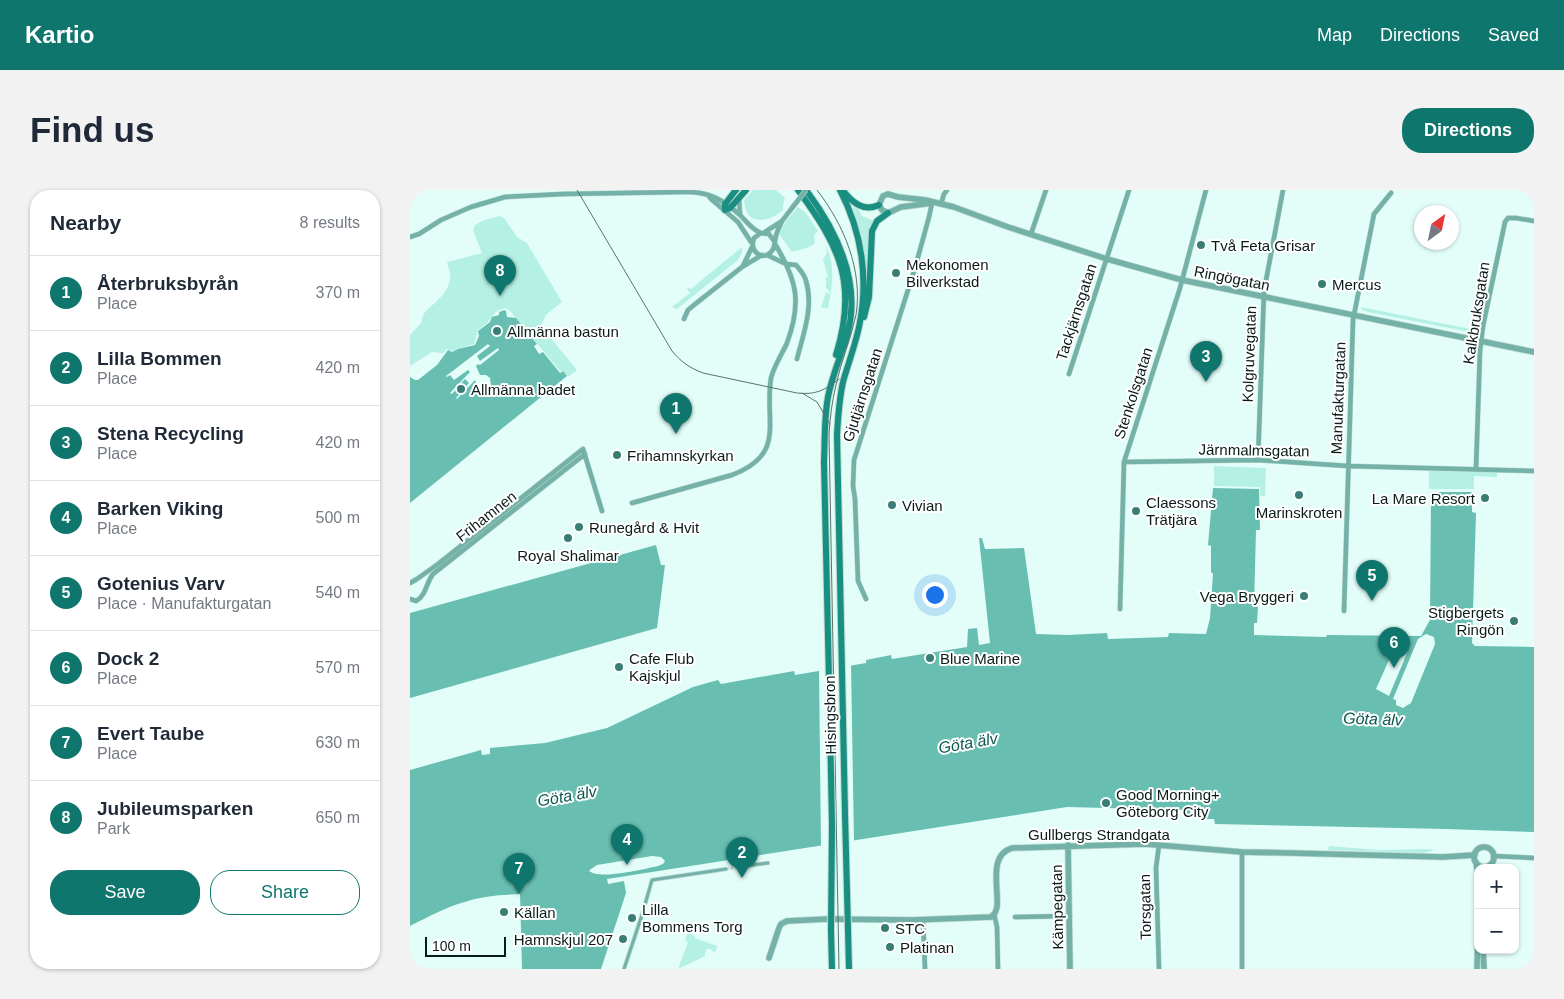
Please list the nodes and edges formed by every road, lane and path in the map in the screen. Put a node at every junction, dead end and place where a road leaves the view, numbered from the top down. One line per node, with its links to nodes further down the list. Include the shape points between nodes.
1 (704, 190): 14 (street)
2 (736, 190): 19 (main road)
3 (746, 190): 15 (main road)
4 (798, 190): 42 (main road, via 828,234 844,278 845,313)
5 (806, 190): 22 (street, bridge); 42 (main road, via 841,250 851,286 848,331)
6 (841, 190): 18 (main road, via 859,206 871,208); 37 (main road, via 856,229 862,262)
7 (946, 190): 17 (street)
8 (1046, 190): 25 (street)
9 (1130, 190): 30 (street, Tackjärnsgatan)
10 (1206, 190): 33 (street, Stenkolsgatan)
11 (1283, 190): 34 (street, Kolgruvegatan)
12 (882, 193): 16 (street, Ringögatan); 18 (street, Ringögatan)
13 (1391, 193): 35 (street, Manufakturgatan, via 1374,214)
14 (708, 194): 19 (street); 26 (street, via 505,197 471,207)
15 (739, 198): 19 (main road); 21 (street)
16 (932, 202): 17 (street, Ringögatan); 20 (street, Ringögatan, via 901,207); 53 (street, Gjutjärnsgatan, via 915,268 854,460 852,479 858,581)
17 (942, 204): 25 (street, Ringögatan)
18 (879, 205): 20 (street)
19 (727, 207): 21 (street); 28 (street)
20 (888, 213): 37 (main road, via 877,221 872,231 870,297)
21 (740, 215): 24 (street, via 752,229)
22 (782, 220): 24 (street); 27 (street)
23 (1534, 221): 38 (street, Kalkbruksgatan, via 1508,218 1504,222)
24 (763, 233): 27 (street, via 771,235); 28 (street, via 754,236)
25 (1031, 234): 30 (street, Ringögatan)
26 (410, 237)
27 (775, 243): 29 (street, via 772,251); 31 (street)
28 (752, 245): 29 (street, via 756,252); 32 (street)
29 (764, 255): 31 (street); 32 (street)
30 (1107, 259): 33 (street, Ringögatan); 41 (street, Tackjärnsgatan)
31 (786, 264): 40 (street, via 796,265 806,280 809,293 808,317); 49 (street, via 795,287 793,321 772,376 769,442 761,456 748,469 732,476)
32 (742, 267): 36 (street, via 688,310)
33 (1182, 280): 34 (street, Ringögatan); 45 (street, Stenkolsgatan)
34 (1264, 297): 35 (street, Ringögatan); 44 (street, Kolgruvegatan)
35 (1353, 315): 38 (street, Ringögatan); 46 (street, Manufakturgatan)
36 (684, 319)
37 (859, 330): 77 (main road, Hisingsbron, bridge, via 840,397 836,461)
38 (1481, 340): 39 (street, Ringögatan); 47 (street, Kalkbruksgatan)
39 (1534, 352)
40 (797, 359)
41 (1069, 374)
42 (832, 378): 76 (main road, Hisingsbron, bridge, via 826,408 824,462)
43 (585, 454): 50 (street); 51 (street, Frihamnen, via 583,449); 52 (street, Frihamnen, via 433,574 421,598 416,601)
44 (1258, 460): 45 (street, Järnmalmsgatan); 46 (street, Järnmalmsgatan)
45 (1124, 462): 54 (street, Stenkolsgatan)
46 (1348, 466): 47 (street, Järnmalmsgatan); 55 (street, Manufakturgatan)
47 (1476, 469): 48 (street, Järnmalmsgatan)
48 (1534, 471)
49 (632, 503)
50 (602, 511)
51 (410, 583)
52 (410, 599)
53 (866, 599)
54 (1120, 609)
55 (1344, 612)
56 (1159, 845): 57 (street, Gullbergs Strandgata); 58 (street, Gullbergs Strandgata); 81 (street, Torsgatan, via 1156,868)
57 (1068, 846): 68 (street, Gullbergs Strandgata, via 1012,848 1002,854 998,859 998,902); 69 (street, Kämpegatan)
58 (1242, 852): 59 (street, Gullbergs Strandgata); 82 (street)
59 (1475, 855): 60 (street, Gullbergs Strandgata, via 1483,847); 62 (street)
60 (1493, 856): 61 (street, Gullbergs Strandgata); 65 (street)
61 (1534, 858)
62 (1476, 862): 64 (street)
63 (768, 863): 66 (street)
64 (1478, 864)
65 (1490, 864)
66 (746, 866)
67 (726, 869): 75 (street, via 652,880)
68 (994, 914): 71 (street, via 988,918); 79 (street)
69 (1070, 916): 70 (street); 80 (street, Kämpegatan)
70 (1015, 917)
71 (923, 919): 74 (street, via 787,921 777,931); 78 (street)
72 (1477, 954): 83 (street)
73 (1483, 954): 84 (street)
74 (769, 958)
75 (624, 969)
76 (832, 969)
77 (849, 969)
78 (925, 969)
79 (998, 969)
80 (1070, 969)
81 (1159, 969)
82 (1242, 969)
83 (1477, 969)
84 (1484, 969)

